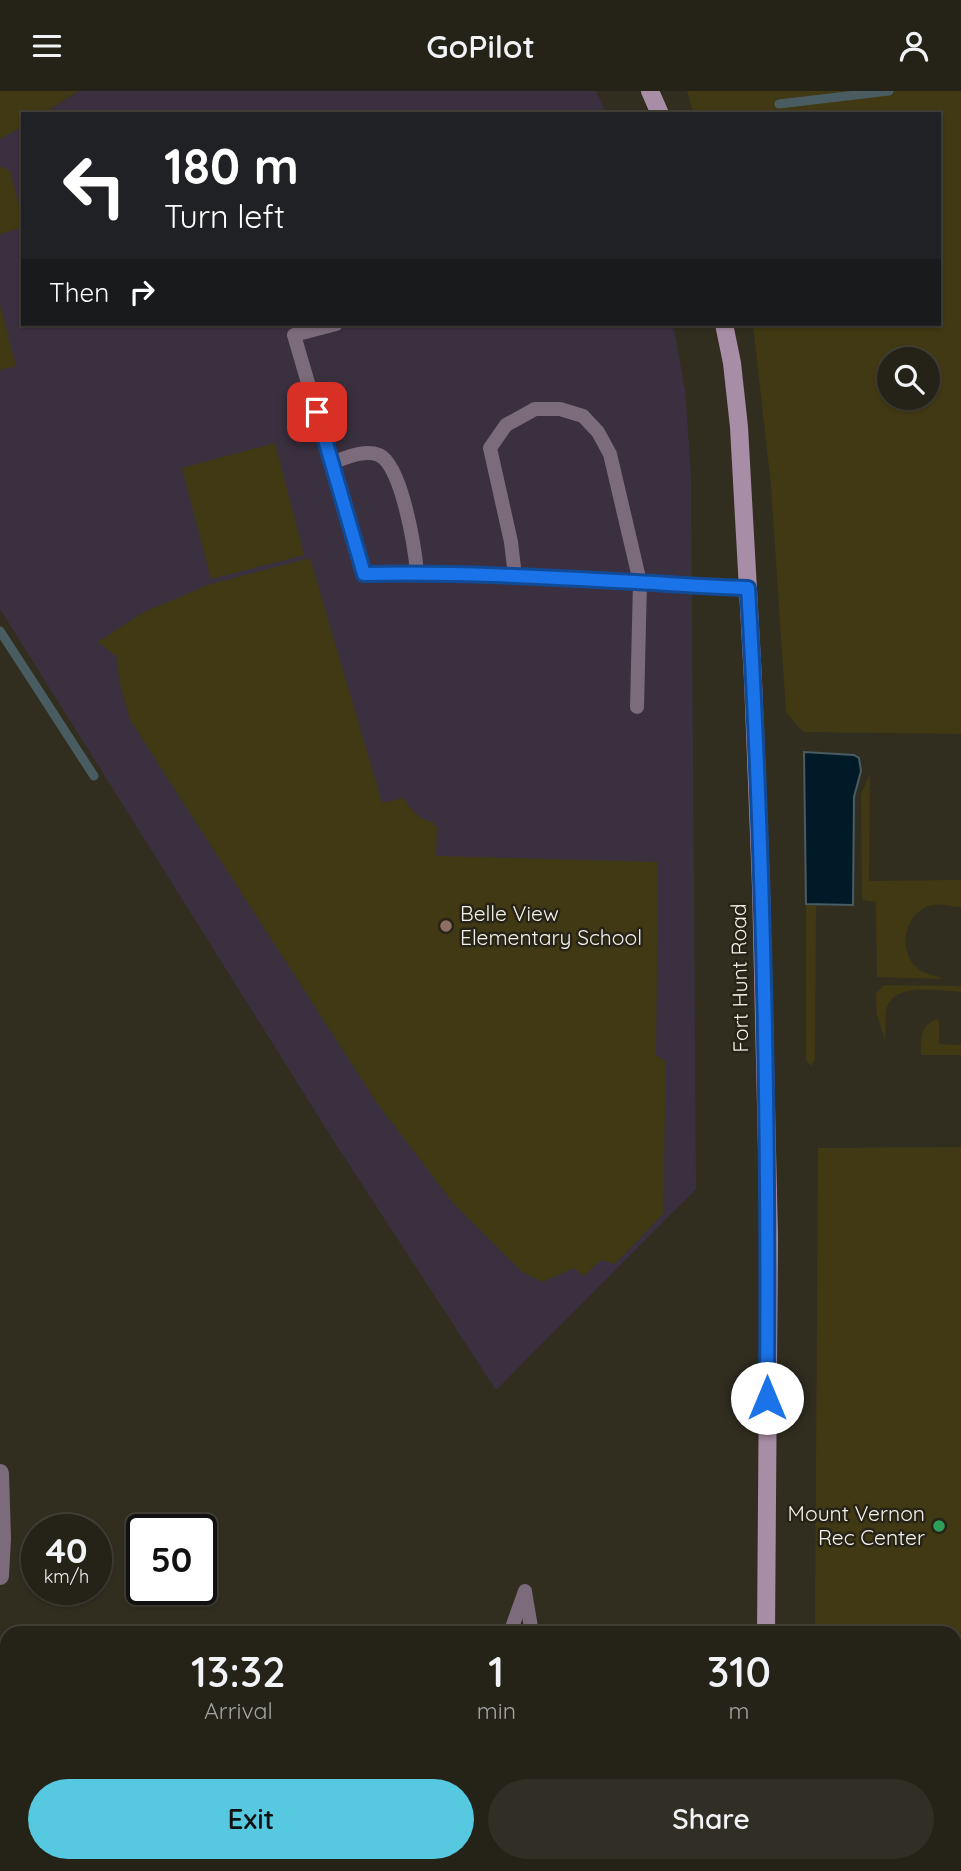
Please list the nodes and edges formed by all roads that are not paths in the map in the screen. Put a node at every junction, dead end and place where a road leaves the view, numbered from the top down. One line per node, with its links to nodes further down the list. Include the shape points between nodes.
1 (650, 91): 2 (main road)
2 (659, 112)
3 (328, 326): 5 (lane, via 294,335)
4 (724, 326): 9 (main road, Fort Hunt Road, via 739,427)
5 (331, 463): 6 (lane, via 364,574); 6 (lane, via 369,453 382,456 393,469 409,518)
6 (417, 573): 7 (lane)
7 (515, 576): 8 (lane); 8 (lane, via 490,448 516,419 535,409 560,409 583,416 610,454)
8 (640, 582): 9 (lane); 10 (lane)
9 (748, 588): 15 (main road, Fort Hunt Road, via 769,1237)
10 (637, 707)
11 (0, 1473): 12 (street)
12 (0, 1576)
13 (512, 1626): 14 (lane, via 525,1591)
14 (531, 1626)
15 (766, 1626)

